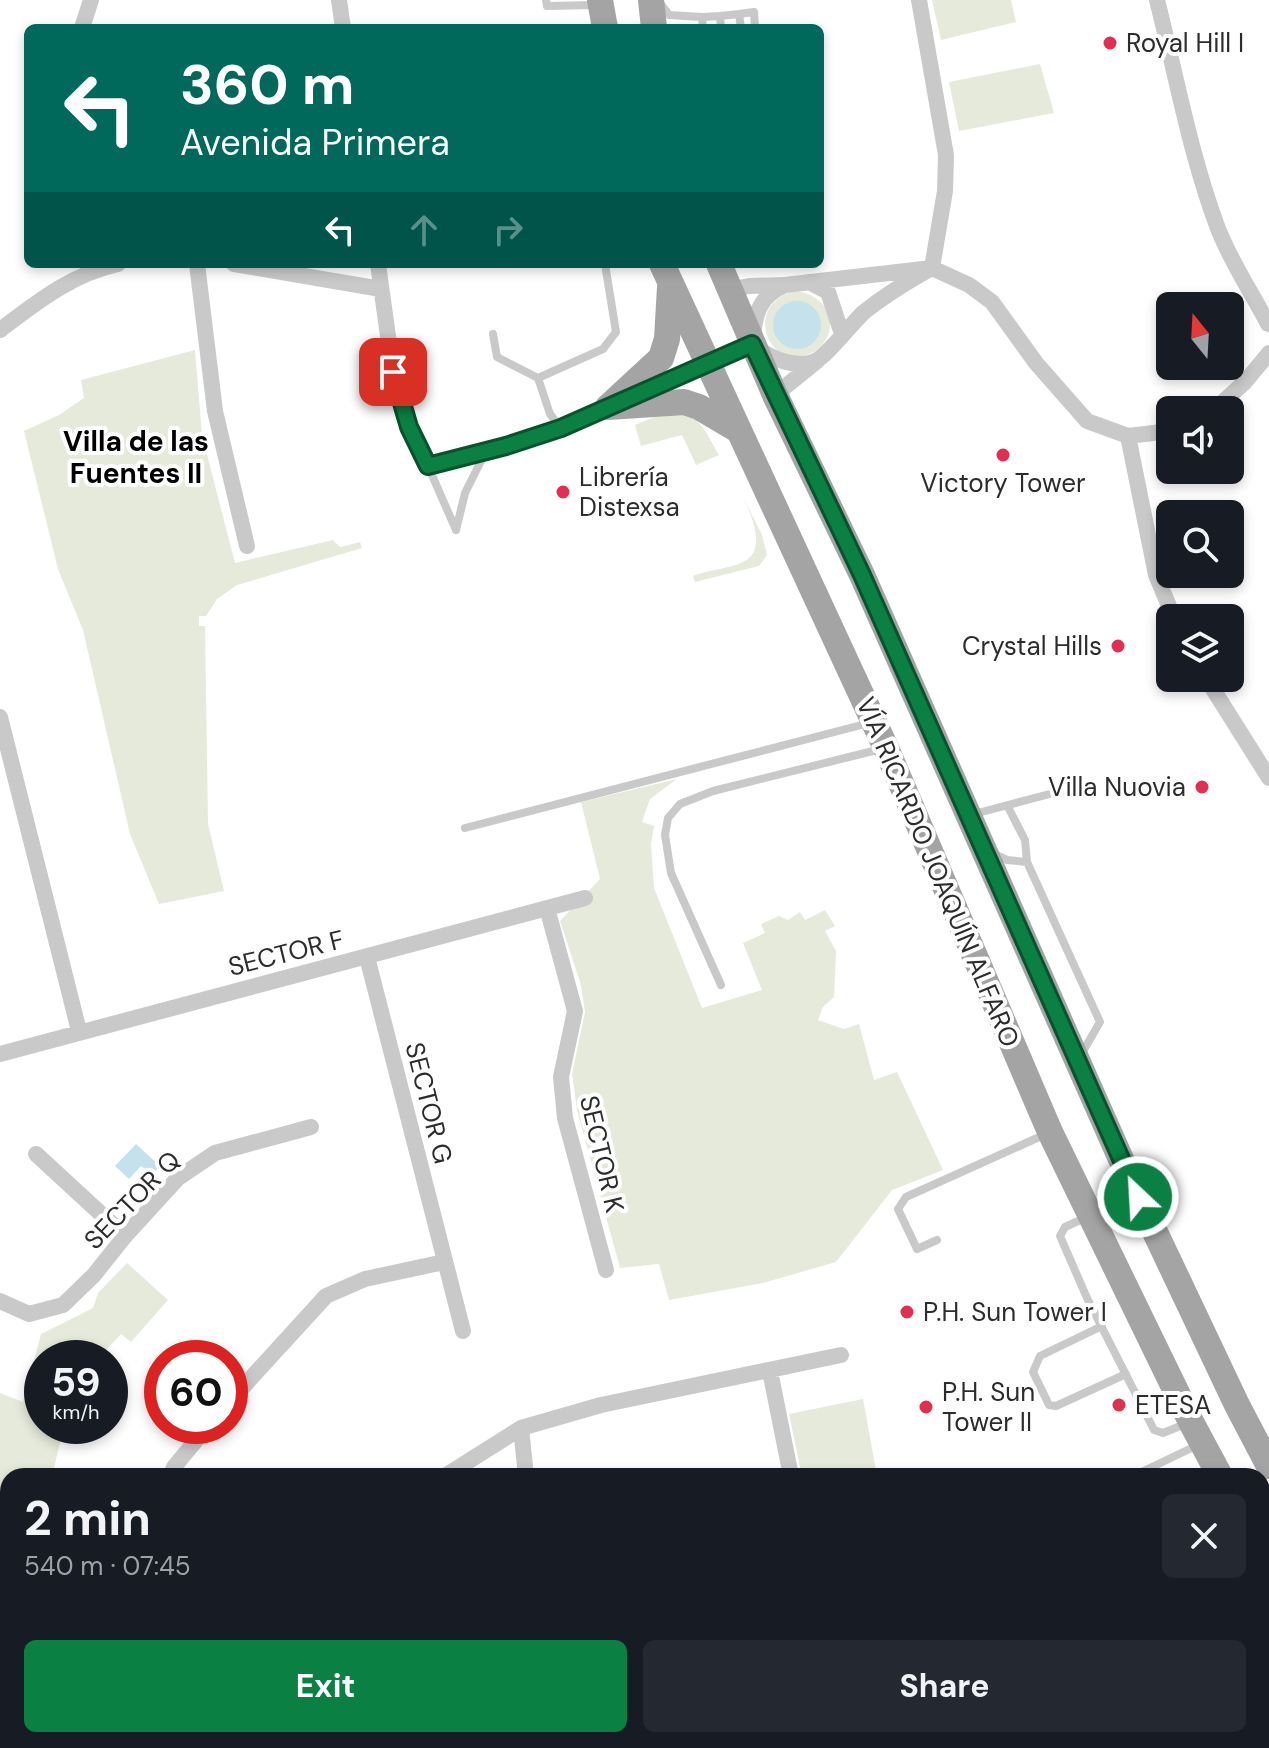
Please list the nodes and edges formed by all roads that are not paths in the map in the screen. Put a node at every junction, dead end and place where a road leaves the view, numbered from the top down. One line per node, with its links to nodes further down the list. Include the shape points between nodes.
1 (91, 0): 12 (street)
2 (339, 0): 13 (street)
3 (546, 0): 8 (lane, via 547,6)
4 (651, 0): 14 (main road)
5 (658, 0): 11 (lane, via 669,15)
6 (919, 0): 25 (street, via 946,155)
7 (1157, 0): 31 (street, via 1217,227 1237,270)
8 (602, 11)
9 (739, 14): 10 (lane); 17 (lane); 18 (lane, via 754,12)
10 (720, 16): 11 (lane); 16 (lane)
11 (702, 17): 15 (lane)
12 (83, 24)
13 (342, 24)
14 (654, 24)
15 (703, 24)
16 (721, 24)
17 (740, 24)
18 (755, 24)
19 (91, 268): 33 (street)
20 (197, 268): 50 (street, via 215,411)
21 (258, 268): 29 (street)
22 (378, 268): 29 (street)
23 (606, 268): 40 (lane, via 616,332 603,349)
24 (721, 268): 30 (main road, VÍA RICARDO JOAQUÍN ALFARO)
25 (932, 268): 27 (street); 35 (street, via 894,290); 47 (street, via 992,302 1087,421)
26 (666, 274): 39 (main road, VÍA RICARDO JOAQUÍN ALFARO); 43 (main road, via 664,352)
27 (803, 281): 28 (street); 35 (street, via 828,292)
28 (785, 285): 30 (street); 36 (street, via 767,295 757,310)
29 (381, 289): 49 (street, via 393,372 409,427)
30 (729, 290): 36 (main road, VÍA RICARDO JOAQUÍN ALFARO)
31 (1262, 300): 32 (street)
32 (1269, 322)
33 (0, 330)
34 (493, 334): 40 (lane, via 497,357)
35 (842, 334): 38 (street)
36 (752, 344): 38 (street, via 787,362); 39 (street); 41 (main road, VÍA RICARDO JOAQUÍN ALFARO)
37 (1269, 353): 42 (street)
38 (818, 361): 41 (street)
39 (707, 364): 43 (street); 45 (main road, VÍA RICARDO JOAQUÍN ALFARO)
40 (538, 378): 44 (lane, via 550,414)
41 (775, 395): 59 (main road, VÍA RICARDO JOAQUÍN ALFARO)
42 (1230, 396)
43 (608, 407): 44 (street); 45 (main road, via 684,402)
44 (561, 428): 48 (street)
45 (738, 430): 54 (main road, VÍA RICARDO JOAQUÍN ALFARO)
46 (1156, 433): 47 (street)
47 (1128, 436): 51 (street, via 1156,575)
48 (485, 452): 49 (street); 49 (lane, via 465,493 456,530)
49 (428, 466)
50 (247, 546)
51 (1168, 604)
52 (1215, 692): 56 (street)
53 (0, 717): 67 (street)
54 (874, 722): 55 (main road, VÍA RICARDO JOAQUÍN ALFARO); 60 (lane)
55 (886, 748): 66 (lane, via 713,791 680,804 668,818 671,873); 71 (main road, VÍA RICARDO JOAQUÍN ALFARO)
56 (1269, 778)
57 (1061, 791): 58 (lane)
58 (1008, 807): 59 (lane); 62 (lane, via 1025,840)
59 (969, 815): 61 (main road, VÍA RICARDO JOAQUÍN ALFARO)
60 (465, 828)
61 (985, 850): 62 (lane); 69 (main road, VÍA RICARDO JOAQUÍN ALFARO)
62 (1027, 862): 69 (lane, via 1100,1022)
63 (585, 898): 64 (street, SECTOR F)
64 (547, 908): 65 (street, SECTOR F); 77 (street, SECTOR K, via 575,1011 561,1077 565,1118)
65 (367, 957): 67 (street, SECTOR F); 76 (street, SECTOR G)
66 (721, 985)
67 (79, 1031): 68 (street, SECTOR F)
68 (0, 1054)
69 (1077, 1061): 88 (main road, VÍA RICARDO JOAQUÍN ALFARO)
70 (311, 1127): 74 (street, SECTOR Q, via 215,1153 178,1178)
71 (1050, 1132): 73 (main road, VÍA RICARDO JOAQUÍN ALFARO); 75 (lane, via 906,1197 898,1209 917,1249)
72 (36, 1154): 74 (street)
73 (1091, 1215): 79 (lane, via 1065,1227 1060,1236); 86 (main road, VÍA RICARDO JOAQUÍN ALFARO)
74 (125, 1236): 78 (street, SECTOR Q, via 63,1305 29,1314)
75 (937, 1240)
76 (444, 1262): 80 (street, SECTOR G); 84 (street, via 365,1279 326,1296)
77 (606, 1270)
78 (0, 1301)
79 (1102, 1326): 83 (lane); 83 (lane, via 1040,1356 1033,1372 1045,1401 1056,1406)
80 (463, 1331)
81 (841, 1355): 82 (street)
82 (770, 1371): 85 (street, via 601,1405); 92 (street)
83 (1126, 1374): 86 (lane, via 1156,1431)
84 (248, 1381)
85 (521, 1428): 90 (street); 91 (street)
86 (1196, 1432): 93 (lane); 94 (main road, VÍA RICARDO JOAQUÍN ALFARO)
87 (193, 1444): 89 (street)
88 (1269, 1466)
89 (174, 1468)
90 (458, 1468)
91 (525, 1468)
92 (789, 1468)
93 (1144, 1468)
94 (1216, 1468)

